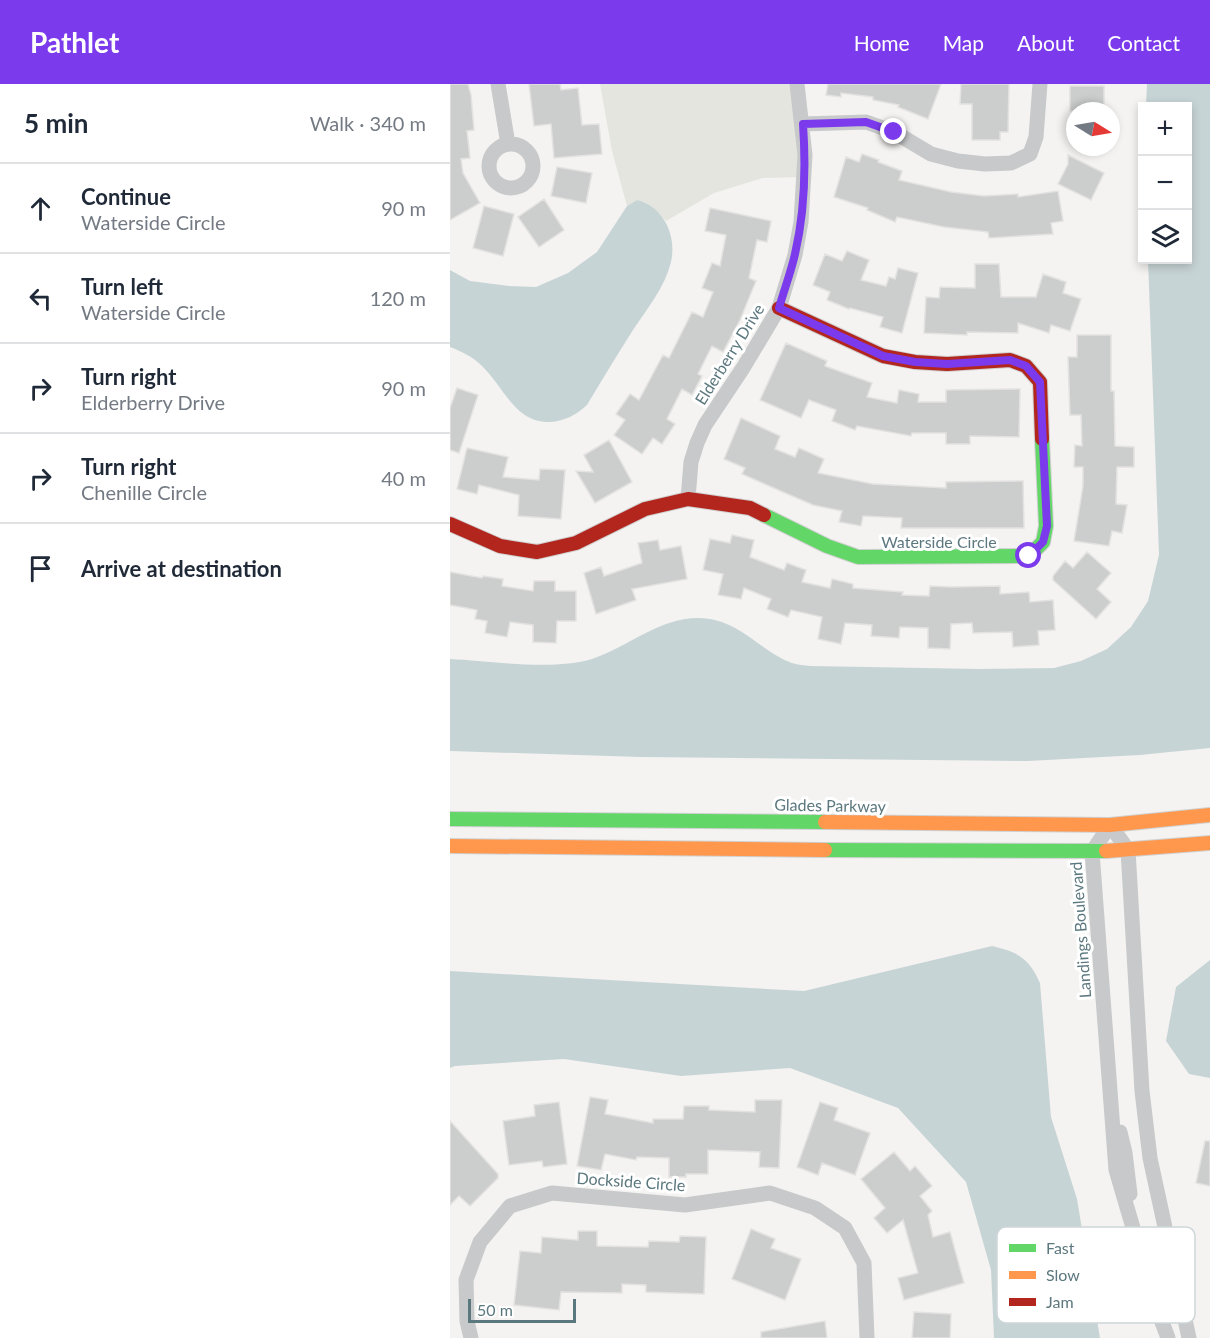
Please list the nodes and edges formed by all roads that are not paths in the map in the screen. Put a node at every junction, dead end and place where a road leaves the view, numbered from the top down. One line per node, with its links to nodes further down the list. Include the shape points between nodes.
1 (498, 84): 5 (street)
2 (797, 84): 4 (street, Elderberry Drive)
3 (1040, 84): 4 (street, via 1036,137 1030,154 1011,163 958,161 931,154 894,132 866,122)
4 (803, 124): 6 (street, Elderberry Drive, via 801,222)
5 (508, 144)
6 (779, 308): 7 (street, Elderberry Drive, via 705,425 691,462); 7 (main road, Waterside Circle, via 883,356 947,364 1010,360 1026,366 1040,382 1047,526 1043,542 1029,556 858,557 750,508)
7 (688, 499): 8 (main road, Waterside Circle, via 645,508 576,543 537,552 500,546)
8 (450, 524)
9 (1210, 815): 11 (main road, Glades Parkway)
10 (450, 819): 11 (main road, Glades Parkway)
11 (1110, 825): 14 (street); 15 (street, Landings Boulevard)
12 (1210, 843): 14 (main road)
13 (450, 846): 15 (main road)
14 (1128, 850): 15 (main road); 17 (street)
15 (1092, 852): 16 (street, Landings Boulevard)
16 (1109, 1091): 18 (street); 19 (street, Landings Boulevard, via 1116,1170)
17 (1149, 1149): 18 (street); 21 (street)
18 (1125, 1153): 19 (street)
19 (1131, 1222): 20 (street, Landings Boulevard)
20 (1132, 1227)
21 (1164, 1227)
22 (1162, 1323): 26 (street, Landings Boulevard)
23 (1185, 1323): 27 (street)
24 (471, 1338): 25 (street, Dockside Circle, via 466,1280 480,1242 510,1206 552,1193 685,1205 770,1193 815,1208 845,1228 864,1263)
25 (867, 1338)
26 (1168, 1338)
27 (1189, 1338)

